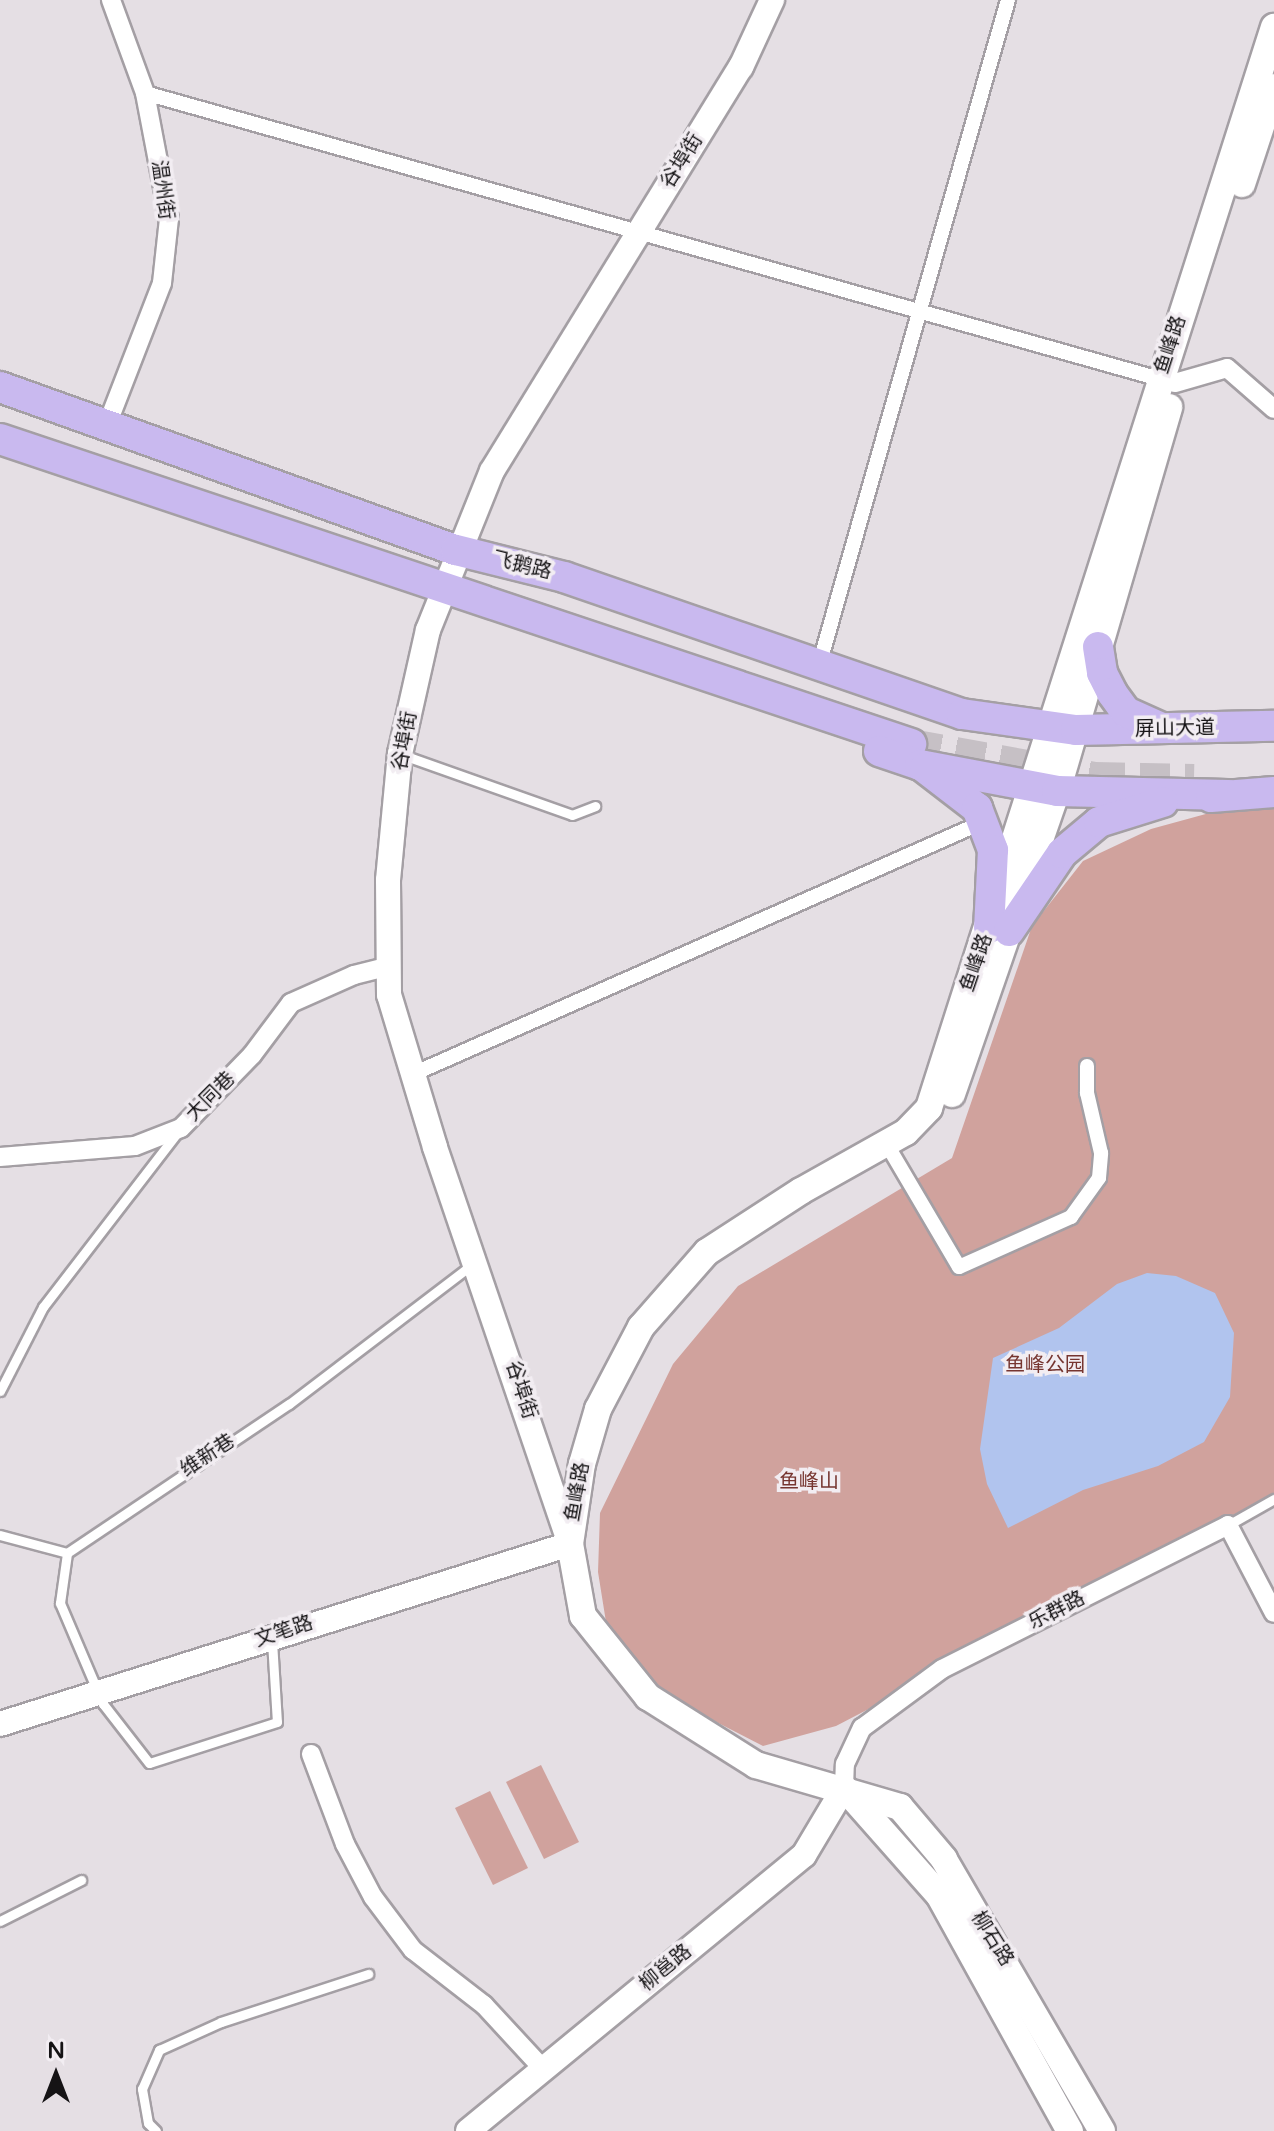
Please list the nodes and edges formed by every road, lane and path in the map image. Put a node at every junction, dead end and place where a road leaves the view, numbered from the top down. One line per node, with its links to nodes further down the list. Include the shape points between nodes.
1 (111, 0): 6 (street, 温州街)
2 (772, 0): 7 (street, 谷埠街, via 741,67)
3 (1008, 0): 8 (street)
4 (1274, 27): 9 (main road, 鱼峰路)
5 (1274, 87): 9 (main road, 鱼峰路)
6 (145, 93): 7 (street); 12 (street, 温州街, via 169,219 162,283)
7 (638, 232): 8 (street); 14 (street, 谷埠街, via 492,471)
8 (919, 313): 9 (street); 17 (street)
9 (1168, 381): 11 (street, via 1227,368); 16 (main road, 鱼峰路); 19 (main road, 鱼峰路)
10 (0, 387): 12 (main road, 飞鹅路)
11 (1274, 409)
12 (107, 425): 14 (main road, 飞鹅路)
13 (0, 439): 15 (main road)
14 (456, 550): 15 (street, 谷埠街); 19 (main road, 飞鹅路, via 564,577 962,714)
15 (444, 586): 21 (street, 谷埠街, via 428,630); 22 (main road, via 644,670)
16 (1098, 647): 19 (main road, 鱼峰路); 20 (main road, via 1102,673 1126,712)
17 (823, 651)
18 (1274, 726): 20 (main road, 屏山大道)
19 (1062, 728): 20 (main road, 屏山大道); 25 (main road, 鱼峰路)
20 (1168, 731)
21 (400, 754): 28 (lane, via 572,815); 31 (street, 谷埠街, via 388,880)
22 (915, 754): 25 (main road); 29 (main road, via 977,808)
23 (1274, 773): 24 (main road)
24 (1194, 779)
25 (1044, 788): 27 (main road); 30 (main road, 鱼峰路)
26 (1274, 792): 27 (main road)
27 (1228, 795): 30 (main road, via 1153,803 1099,822 1062,853)
28 (595, 806)
29 (983, 822): 30 (main road, via 993,850); 33 (street)
30 (999, 930): 35 (main road, 鱼峰路, via 959,1081 940,1119 924,1137)
31 (389, 966): 33 (street, 谷埠街, via 389,995); 34 (street, 大同巷, via 291,1003 252,1055)
32 (1087, 1066): 35 (street, via 1087,1093 1101,1153 1099,1178 1071,1217 1039,1235 959,1267)
33 (413, 1074): 37 (street, 谷埠街)
34 (181, 1128): 36 (street, 大同巷, via 135,1146); 38 (lane, via 43,1307)
35 (890, 1149): 42 (main road, 鱼峰路, via 713,1265 656,1334 614,1409)
36 (0, 1157)
37 (476, 1262): 42 (street, 谷埠街); 43 (lane, 维新巷, via 289,1404)
38 (0, 1391)
39 (1274, 1499): 40 (lane)
40 (1228, 1525): 44 (street); 49 (street, 乐群路, via 942,1669 862,1728 845,1764)
41 (0, 1535): 43 (lane)
42 (570, 1544): 45 (street, 文笔路); 49 (main road, 柳石路, via 583,1616 648,1697 756,1765)
43 (67, 1553): 46 (lane, via 60,1603)
44 (1274, 1613)
45 (271, 1637): 46 (street, 文笔路); 46 (lane, via 277,1722 149,1763)
46 (101, 1698): 47 (street, 文笔路)
47 (0, 1724)
48 (311, 1754): 53 (street, via 345,1844 373,1897 413,1950 484,2005)
49 (844, 1788): 53 (street, 柳邕路, via 804,1855); 56 (main road, 柳石路, via 939,1895); 57 (main road, 柳石路, via 900,1807 944,1859)
50 (81, 1880): 51 (lane)
51 (0, 1921)
52 (368, 1974): 54 (lane, via 221,2022 159,2050 142,2089 148,2123)
53 (543, 2069): 55 (street, 柳邕路)
54 (156, 2131)
55 (468, 2131)
56 (1070, 2131)
57 (1102, 2131)

